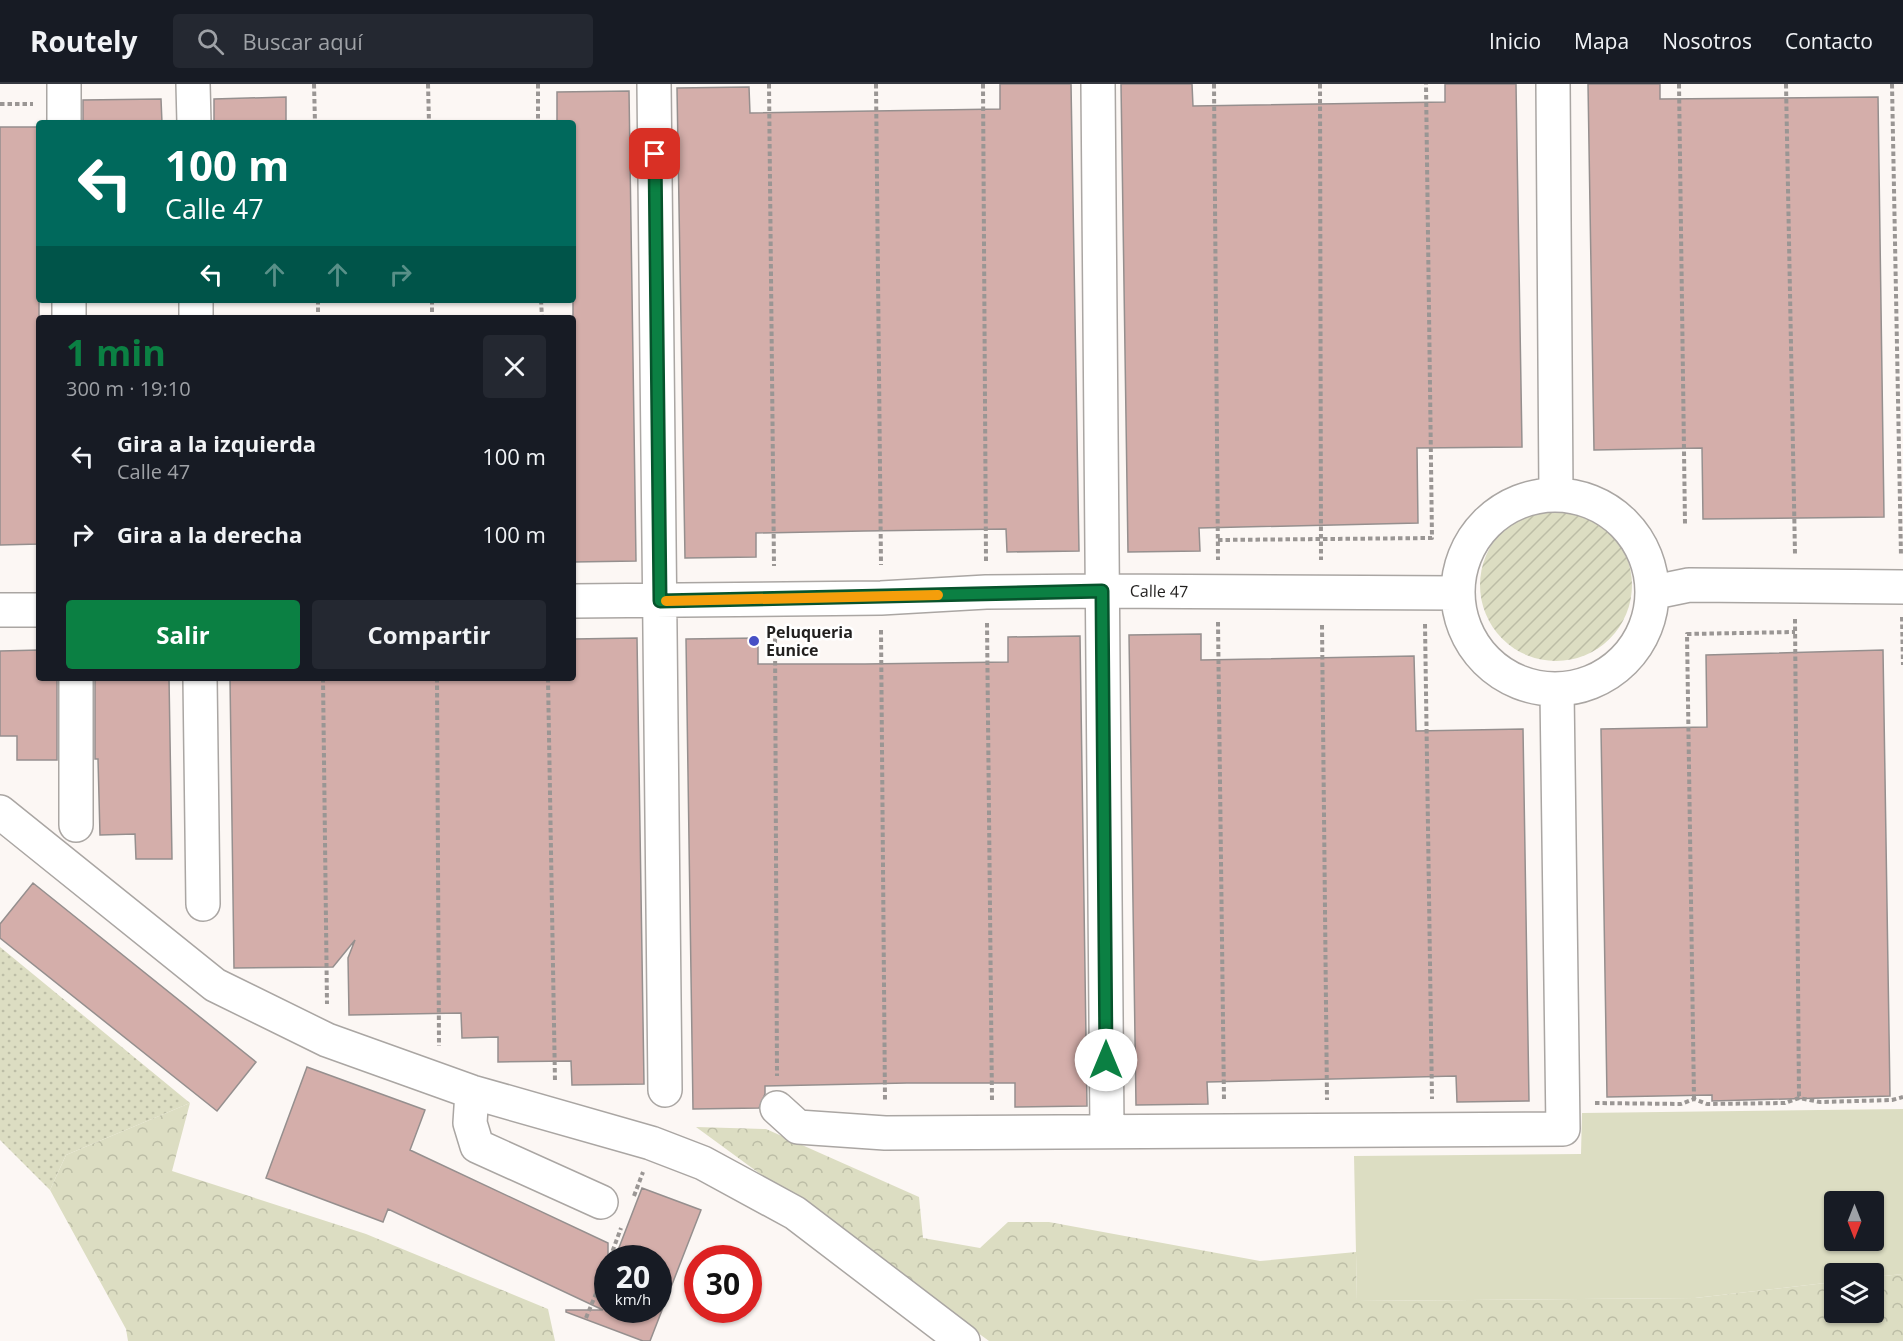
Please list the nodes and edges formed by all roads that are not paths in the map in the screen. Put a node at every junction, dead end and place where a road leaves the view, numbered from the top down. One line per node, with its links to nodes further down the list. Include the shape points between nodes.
1 (64, 84): 6 (street)
2 (193, 84): 7 (street)
3 (654, 84): 14 (street)
4 (1098, 84): 10 (street)
5 (1553, 84): 8 (street)
6 (64, 120)
7 (194, 120)
8 (1556, 494): 11 (street, via 1506,507 1469,543); 12 (street, via 1606,507 1641,543)
9 (1902, 587): 12 (street, via 1689,585)
10 (1102, 591): 11 (street, Calle 47); 14 (street, Calle 47); 26 (street)
11 (1440, 592): 19 (street, via 1470,642 1507,679)
12 (1655, 592): 19 (street, via 1642,640 1606,677)
13 (576, 601): 14 (street, Calle 47)
14 (660, 601): 23 (street)
15 (0, 610): 16 (street)
16 (36, 610)
17 (76, 681): 21 (street)
18 (200, 681): 22 (street)
19 (1557, 691): 26 (street, via 1563,1129)
20 (0, 812): 24 (street, via 214,985 327,1040)
21 (76, 825)
22 (203, 904)
23 (665, 1090)
24 (472, 1092): 27 (street, via 470,1123 477,1146); 28 (street, via 651,1143 703,1163 795,1213)
25 (777, 1108): 26 (street, via 798,1127 885,1133)
26 (1107, 1131)
27 (601, 1203)
28 (963, 1341)

